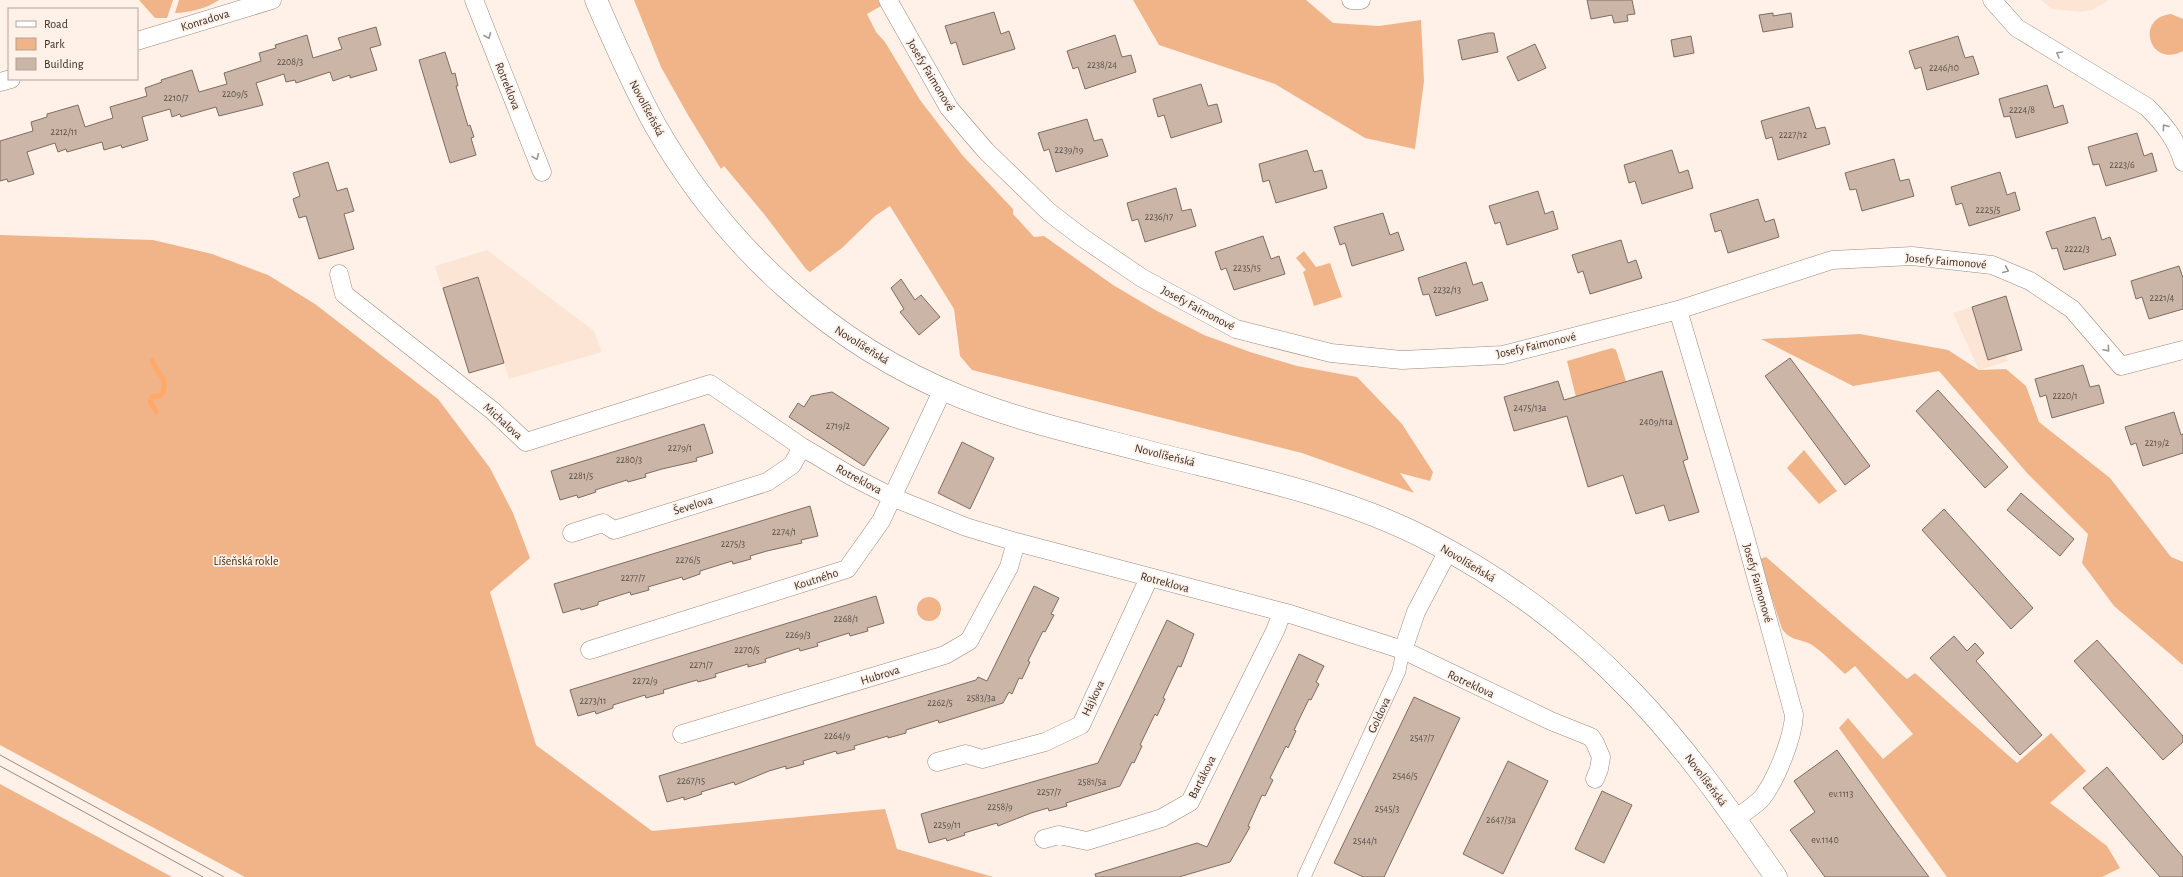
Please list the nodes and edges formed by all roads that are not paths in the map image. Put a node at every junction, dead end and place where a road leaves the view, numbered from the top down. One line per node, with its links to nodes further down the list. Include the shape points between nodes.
1 (272, 0): 8 (street, Konradova)
2 (474, 0): 10 (street, Rotreklova, one-way to 10)
3 (596, 0): 15 (street, Novolíšeňská, via 657,128 691,181 736,238 784,286 835,329 894,366)
4 (888, 0): 12 (street, Josefy Faimonové, via 949,108 986,151 1048,212 1142,278 1236,329 1331,353 1402,360 1503,355)
5 (1351, 0): 6 (street)
6 (1361, 0)
7 (1992, 0): 9 (street, one-way to 7, via 2173,137 2147,108 2016,28)
8 (138, 41)
9 (2183, 162)
10 (542, 172)
11 (338, 274): 14 (street, Michalova, via 344,294 487,406 526,442)
12 (1678, 310): 13 (street, Josefy Faimonové, one-way to 13, via 1832,260 1912,256 1992,265 2030,281 2072,309 2121,366); 28 (street, Josefy Faimonové, via 1743,529 1794,715 1789,743 1765,793 1757,803)
13 (2183, 350)
14 (710, 384): 16 (street, Rotreklova)
15 (943, 390): 17 (street, Koutného); 20 (street, Novolíšeňská, via 1028,420 1342,504 1405,529)
16 (802, 447): 17 (street, Rotreklova, via 851,476); 18 (street, Ševelova, via 792,465 767,482 614,530 603,523)
17 (892, 496): 19 (street, Rotreklova, via 966,527); 23 (street, Koutného, via 881,521 847,569)
18 (572, 533)
19 (1016, 542): 21 (street, Rotreklova); 25 (street, Hubrova, via 1009,567 969,641 945,656)
20 (1448, 551): 24 (street, Goldova, via 1416,612); 28 (street, Novolíšeňská, via 1528,601 1591,652 1656,719)
21 (1149, 578): 22 (street, Rotreklova); 26 (street, Hájkova, via 1080,725 1045,742 982,759 966,754)
22 (1282, 613): 24 (street, Rotreklova); 29 (street, Bartákova, via 1190,802 1162,818 1087,841 1059,835)
23 (590, 650)
24 (1403, 650): 27 (street, Rotreklova, via 1551,721 1591,737 1601,757); 30 (street, Goldova, via 1399,671)
25 (682, 734)
26 (937, 762)
27 (1595, 779)
28 (1735, 819): 31 (street, Novolíšeňská)
29 (1044, 839)
30 (1304, 877)
31 (1776, 877)

